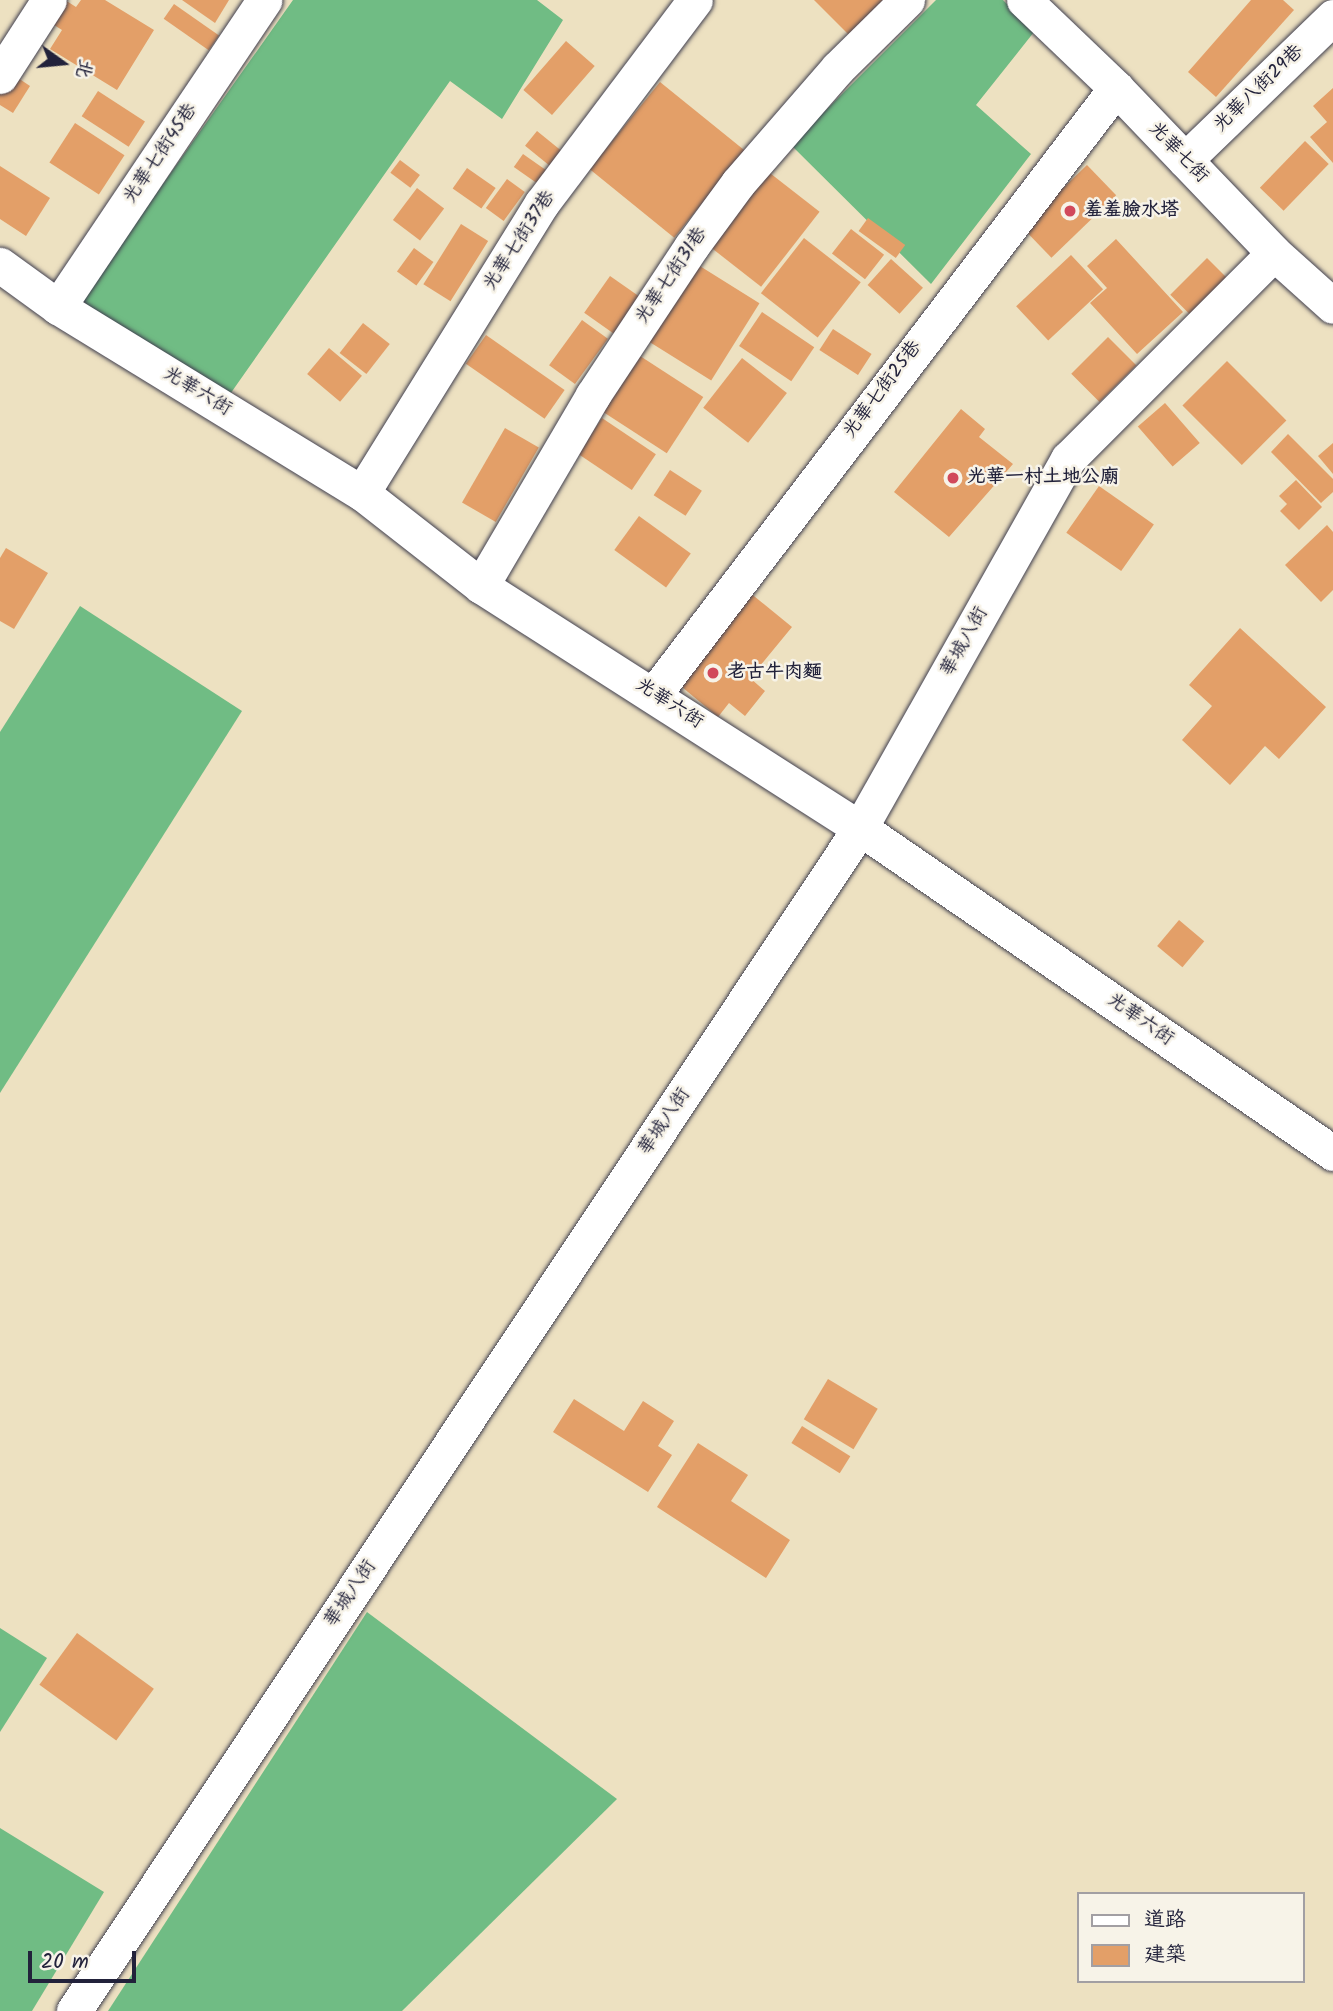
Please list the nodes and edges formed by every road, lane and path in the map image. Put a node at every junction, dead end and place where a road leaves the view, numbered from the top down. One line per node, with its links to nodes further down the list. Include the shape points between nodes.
1 (49, 0): 7 (street)
2 (264, 0): 13 (street, 光華七街45巷)
3 (695, 0): 14 (street, 光華七街37巷, via 542,203)
4 (906, 0): 15 (street, 光華七街31巷, via 828,78 738,183 691,247 593,395)
5 (1024, 0): 8 (street, 光華七街)
6 (1333, 18): 9 (street, 光華八街29巷)
7 (0, 76)
8 (1116, 88): 9 (street, 光華七街); 16 (street, 光華七街25巷)
9 (1185, 160): 10 (street, 光華七街)
10 (1274, 253): 12 (street, 光華七街); 17 (street, 華城八街, via 1068,459)
11 (0, 265): 13 (street, 光華六街)
12 (1333, 306)
13 (58, 307): 14 (street, 光華六街)
14 (362, 494): 15 (street, 光華六街)
15 (481, 586): 16 (street, 光華六街)
16 (654, 694): 17 (street, 光華六街)
17 (860, 828): 18 (street, 光華六街); 19 (street, 華城八街)
18 (1333, 1153)
19 (74, 2011)

